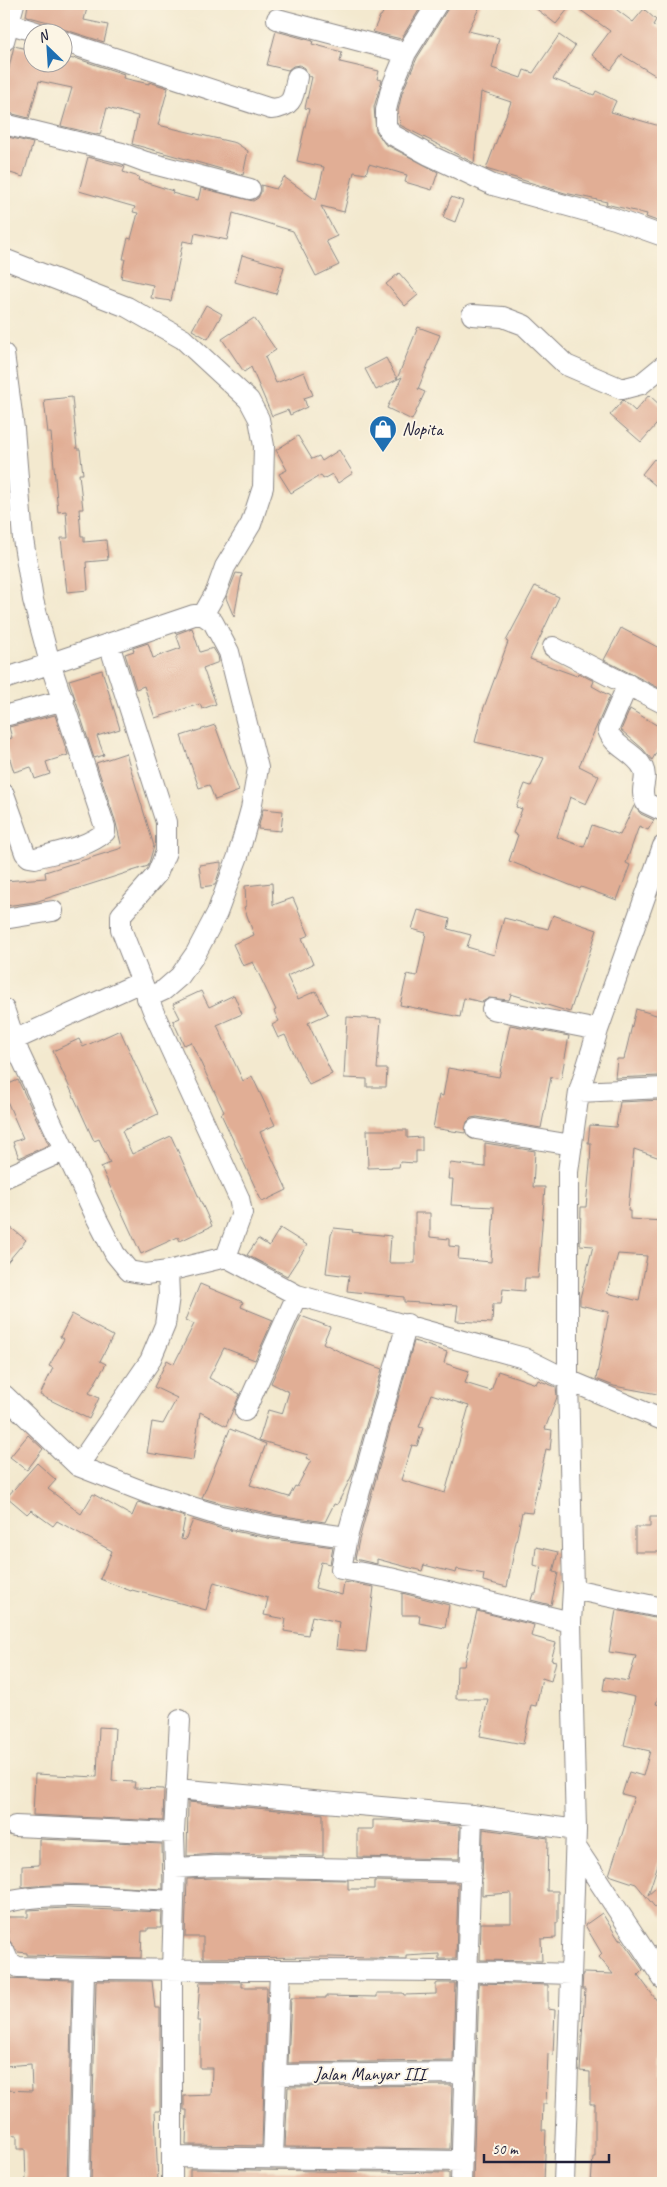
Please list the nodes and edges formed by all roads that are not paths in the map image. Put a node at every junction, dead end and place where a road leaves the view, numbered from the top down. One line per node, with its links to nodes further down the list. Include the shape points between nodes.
1 (14, 4): 4 (street)
2 (437, 4): 7 (street)
3 (277, 19): 7 (street)
4 (6, 32): 5 (street)
5 (22, 32)
6 (72, 44): 8 (street, via 272,109 289,104)
7 (406, 53): 11 (street, via 391,88 386,110 386,125 391,134 494,185)
8 (297, 77)
9 (4, 124): 10 (street)
10 (250, 189)
11 (663, 236)
12 (4, 259): 16 (street, via 127,307 183,339 249,400 259,419 264,446 263,487 251,524 224,566 216,592)
13 (472, 315): 15 (street, via 504,317 524,325 566,365 622,389 641,384)
14 (4, 354): 19 (street, via 23,539 33,600)
15 (663, 366)
16 (203, 615): 17 (street, via 194,615); 30 (street, via 213,622 229,652 258,768 238,856 217,913 180,976 164,990)
17 (109, 644): 19 (street); 30 (street, via 166,822 166,852 157,874 121,915 121,929)
18 (553, 647): 21 (street)
19 (50, 663): 20 (street); 22 (street)
20 (4, 679)
21 (628, 684): 23 (street); 26 (street, via 608,730 612,740 644,769 642,792 646,804)
22 (64, 700): 24 (street); 25 (street, via 105,832 76,846 29,857)
23 (663, 704)
24 (4, 716)
25 (4, 794)
26 (663, 811)
27 (663, 846): 33 (street)
28 (53, 911): 29 (street)
29 (4, 919)
30 (144, 990): 34 (street); 41 (street, via 239,1198 242,1213)
31 (4, 1009): 34 (street)
32 (492, 1009): 33 (street)
33 (598, 1030): 36 (street)
34 (12, 1051): 39 (street)
35 (663, 1088): 36 (street)
36 (579, 1092): 38 (street)
37 (476, 1129): 38 (street)
38 (572, 1145): 45 (street, via 568,1172)
39 (66, 1150): 40 (street); 42 (street, via 115,1254 129,1271 146,1274)
40 (4, 1178)
41 (226, 1257): 42 (street); 43 (street)
42 (168, 1272): 49 (street, via 169,1296 164,1325 150,1361)
43 (297, 1295): 44 (street); 47 (street)
44 (407, 1324): 45 (street, via 524,1358); 50 (street)
45 (568, 1380): 48 (street); 51 (street)
46 (4, 1395): 49 (street)
47 (245, 1411)
48 (663, 1420)
49 (78, 1466): 50 (street, via 150,1494 221,1516)
50 (347, 1537): 53 (street, via 341,1569)
51 (573, 1589): 52 (street); 53 (street)
52 (663, 1608)
53 (572, 1622): 59 (street)
54 (180, 1720): 55 (street)
55 (176, 1789): 56 (street); 58 (street)
56 (472, 1815): 59 (street); 61 (street)
57 (15, 1826): 58 (street)
58 (174, 1833): 60 (street)
59 (576, 1838): 69 (street); 70 (street)
60 (175, 1868): 61 (street); 62 (street)
61 (471, 1870): 68 (street)
62 (174, 1901): 63 (street, via 61,1896); 66 (street)
63 (4, 1903)
64 (5, 1962): 65 (street, via 18,1967)
65 (84, 1969): 66 (street); 76 (street)
66 (172, 1970): 67 (street); 73 (street)
67 (280, 1970): 68 (street); 72 (street)
68 (467, 1970): 69 (street); 71 (street)
69 (571, 1974): 79 (street)
70 (663, 1979)
71 (465, 2073): 72 (street, Jalan Manyar III); 75 (street)
72 (276, 2075): 74 (street)
73 (174, 2157): 74 (street); 77 (street)
74 (273, 2157): 75 (street)
75 (462, 2161): 78 (street)
76 (79, 2183)
77 (172, 2183)
78 (461, 2183)
79 (564, 2183)

